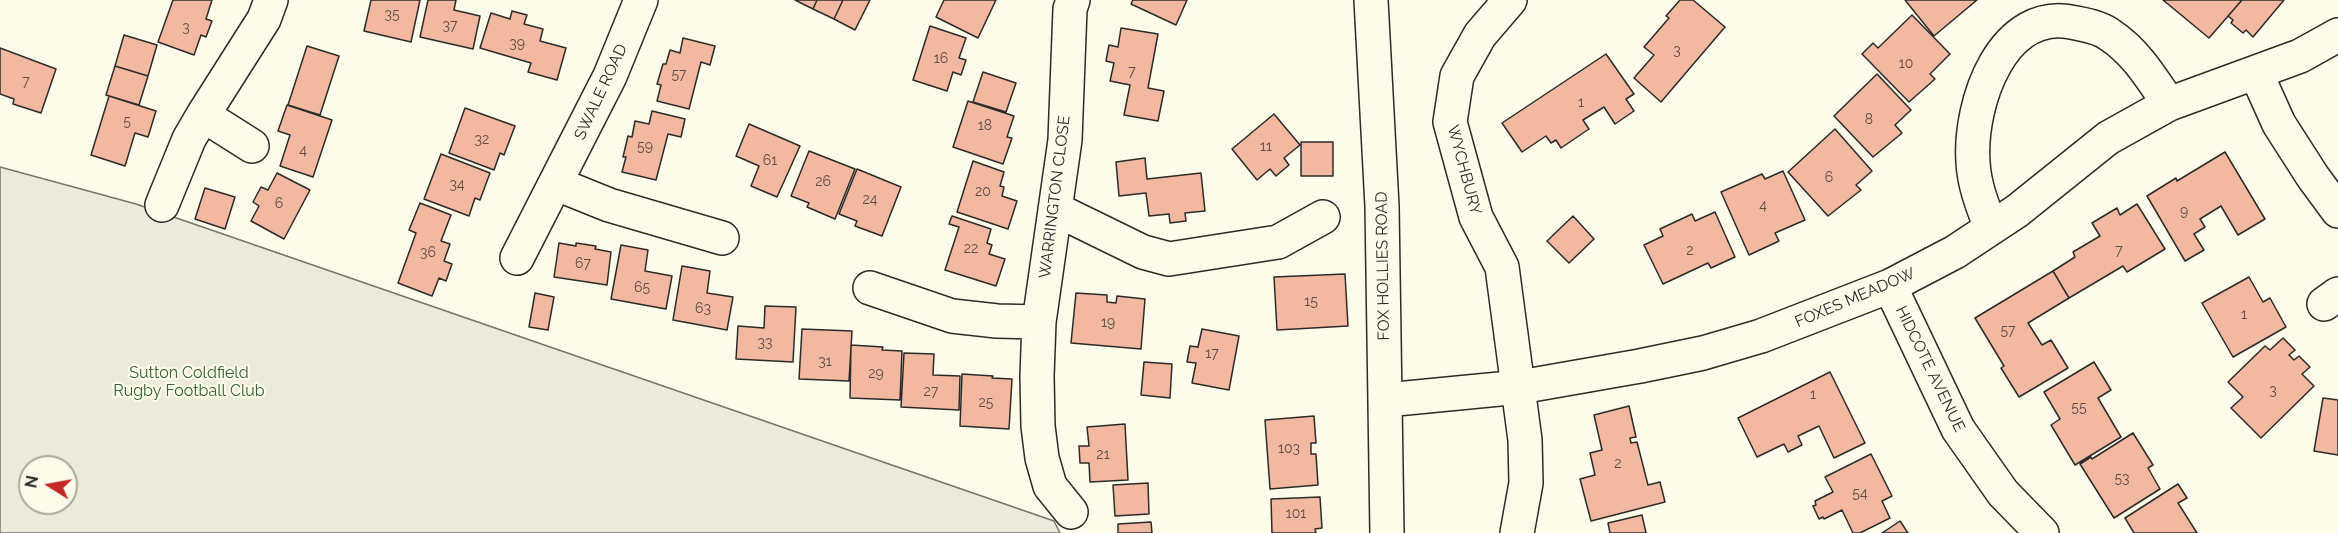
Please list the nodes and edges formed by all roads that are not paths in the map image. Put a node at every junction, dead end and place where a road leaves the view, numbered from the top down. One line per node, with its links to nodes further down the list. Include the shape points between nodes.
1 (272, 0): 9 (street)
2 (1073, 0): 13 (street, WARRINGTON CLOSE, via 1065,140)
3 (1371, 0): 23 (street, FOX HOLLIES ROAD, via 1382,206)
4 (1510, 0): 22 (street, WYCHBURY, via 1480,35 1457,76 1450,122 1476,217 1502,267)
5 (635, 2): 11 (street, SWALE ROAD, via 610,76)
6 (2338, 35): 7 (street, FOXES MEADOW, via 2300,56)
7 (2256, 73): 8 (street, FOXES MEADOW); 14 (street, via 2279,124)
8 (2169, 104): 16 (street, FOXES MEADOW, via 2108,138); 16 (street, via 2129,49 2108,33 2063,19 2042,21 2020,33 2000,55 1986,82 1974,128 1972,163 1977,191)
9 (203, 115): 10 (street); 12 (street)
10 (252, 146)
11 (557, 184): 17 (street, via 609,205); 18 (street, SWALE ROAD)
12 (162, 205)
13 (1055, 209): 15 (street, via 1143,252 1168,259 1278,242); 21 (street, WARRINGTON CLOSE)
14 (2338, 211)
15 (1323, 217)
16 (1991, 228): 19 (street, FOXES MEADOW)
17 (722, 238)
18 (517, 258)
19 (1890, 286): 22 (street, FOXES MEADOW, via 1761,336 1703,353); 27 (street, HIDCOTE AVENUE, via 1958,429 2003,493)
20 (870, 288): 21 (street, via 952,316)
21 (1039, 322): 24 (street, WARRINGTON CLOSE, via 1038,426 1042,458 1050,486)
22 (1520, 387): 23 (street, FOXES MEADOW); 26 (street, WYCHBURY, via 1526,483)
23 (1386, 400): 25 (street, FOX HOLLIES ROAD)
24 (1071, 512)
25 (1388, 533)
26 (1517, 533)
27 (2042, 533)

